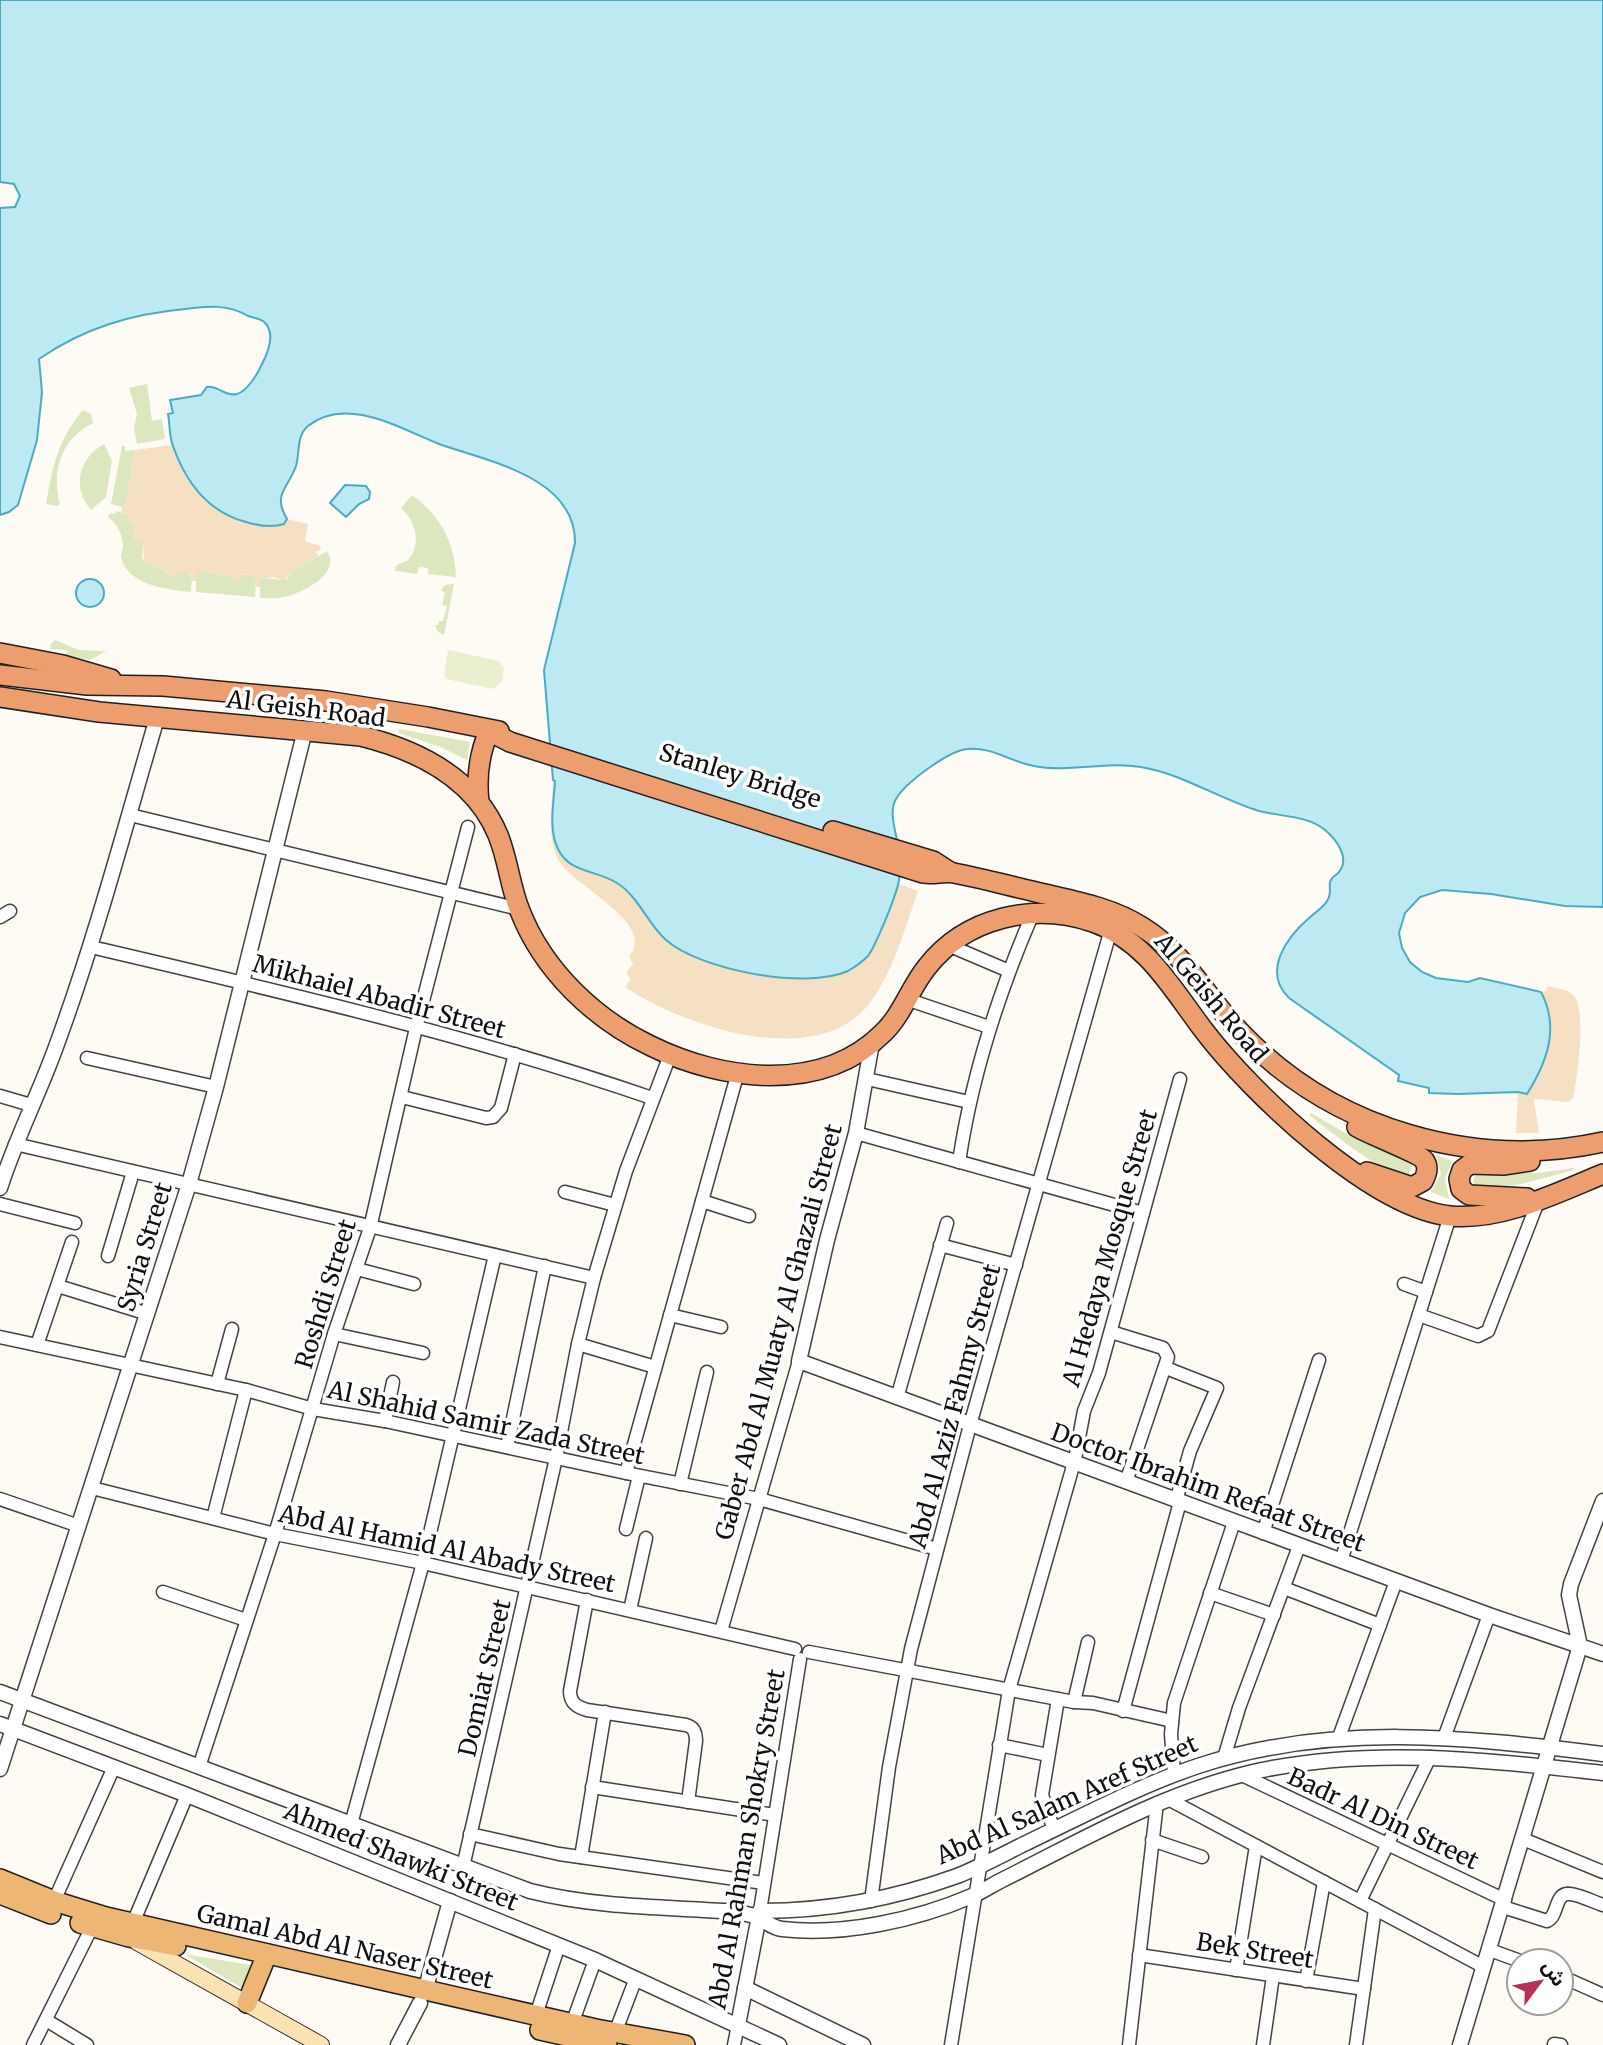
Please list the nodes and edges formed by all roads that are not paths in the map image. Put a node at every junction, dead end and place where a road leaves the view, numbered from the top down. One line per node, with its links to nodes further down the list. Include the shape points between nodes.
1 (0, 653): 3 (highway)
2 (7, 676): 3 (highway, Al Geish Road, via 87,685)
3 (129, 684): 7 (highway, Al Geish Road, via 326,701)
4 (0, 697): 5 (highway, Al Geish Road)
5 (157, 718): 6 (highway, Al Geish Road); 10 (street)
6 (305, 730): 9 (highway, Al Geish Road, via 392,743 448,773); 12 (street, Syria Street)
7 (489, 731): 8 (highway, Al Geish Road); 9 (highway, via 480,756)
8 (511, 737): 13 (highway, Stanley Bridge, via 923,873)
9 (479, 802): 15 (highway, Al Geish Road, via 497,832)
10 (130, 815): 12 (street); 19 (street)
11 (468, 827): 14 (street, Roshdi Street)
12 (275, 851): 14 (street); 21 (street, Syria Street)
13 (952, 873): 34 (highway, Al Geish Road, via 1073,901 1141,925 1178,956 1245,1038)
14 (452, 894): 15 (street); 24 (street, Roshdi Street)
15 (519, 909): 27 (highway, Al Geish Road, via 544,956 580,997 612,1024)
16 (1033, 914): 17 (highway, Al Geish Road, via 1062,915); 18 (highway, Al Geish Road, via 988,922); 20 (street)
17 (1111, 929): 44 (highway, Al Geish Road, via 1133,942 1161,971 1245,1079); 49 (street, Abd Al Aziz Fahmy Street)
18 (948, 945): 20 (street); 22 (highway, Al Geish Road)
19 (91, 947): 21 (street, Mikhaiel Abadir Street); 38 (street)
20 (1009, 971): 23 (street)
21 (243, 983): 24 (street, Mikhaiel Abadir Street); 32 (street, Syria Street)
22 (906, 999): 23 (street); 25 (highway, Al Geish Road, via 892,1023)
23 (989, 1027): 37 (street)
24 (416, 1028): 26 (street, Mikhaiel Abadir Street); 35 (street, Roshdi Street)
25 (872, 1043): 29 (highway, Al Geish Road, via 819,1070 779,1076); 30 (street, Gaber Abd Al Muaty Al Ghazali Street)
26 (515, 1054): 35 (street, via 501,1108 494,1117); 36 (street, Mikhaiel Abadir Street)
27 (670, 1055): 29 (highway, Al Geish Road); 36 (street, Domiat Street)
28 (87, 1058): 32 (street)
29 (738, 1072): 52 (street)
30 (867, 1079): 37 (street); 39 (street, Gaber Abd Al Muaty Al Ghazali Street)
31 (1180, 1079): 55 (street, Al Hedaya Mosque Street)
32 (216, 1087): 48 (street, Syria Street)
33 (0, 1096): 38 (street)
34 (1320, 1096): 42 (highway, Al Geish Road, via 1380,1125 1432,1141 1485,1150); 44 (highway, via 1368,1133 1422,1157 1427,1173 1420,1184 1407,1187)
35 (402, 1097): 60 (street, Roshdi Street)
36 (652, 1098): 54 (street, Domiat Street)
37 (969, 1102): 43 (street)
38 (31, 1105): 41 (street)
39 (856, 1133): 43 (street); 85 (street, Gaber Abd Al Muaty Al Ghazali Street)
40 (1603, 1142): 42 (highway, Al Geish Road)
41 (15, 1144): 45 (street); 47 (street)
42 (1561, 1150): 51 (highway, via 1515,1164 1470,1164 1460,1174 1461,1189 1469,1195)
43 (959, 1162): 49 (street)
44 (1346, 1168): 57 (highway, Al Geish Road, via 1407,1202)
45 (133, 1172): 48 (street); 64 (street)
46 (1603, 1174): 51 (highway, Al Geish Road)
47 (1, 1184)
48 (189, 1184): 60 (street); 73 (street, Syria Street)
49 (1038, 1184): 55 (street); 65 (street, Abd Al Aziz Fahmy Street)
50 (565, 1192): 54 (street)
51 (1539, 1199): 57 (highway, Al Geish Road, via 1510,1209); 75 (street, via 1485,1334 1478,1336)
52 (702, 1201): 56 (street); 74 (street)
53 (0, 1205): 58 (street)
54 (615, 1205): 68 (street, Domiat Street)
55 (1143, 1213): 78 (street, Al Hedaya Mosque Street)
56 (749, 1216)
57 (1450, 1216): 72 (street)
58 (75, 1223)
59 (947, 1223): 62 (street)
60 (370, 1228): 63 (street); 67 (street, Roshdi Street)
61 (72, 1242): 71 (street)
62 (940, 1245): 65 (street); 93 (street)
63 (495, 1255): 66 (street); 97 (street)
64 (108, 1256)
65 (1016, 1265): 96 (street, Abd Al Aziz Fahmy Street)
66 (545, 1266): 68 (street); 98 (street)
67 (357, 1269): 69 (street); 79 (street, Roshdi Street)
68 (594, 1278): 82 (street, Domiat Street)
69 (414, 1284)
70 (1404, 1284): 72 (street)
71 (58, 1286): 73 (street); 81 (street)
72 (1426, 1292): 75 (street)
73 (148, 1314): 86 (street, Syria Street)
74 (670, 1315): 76 (street); 87 (street)
75 (1419, 1315): 119 (street)
76 (720, 1327)
77 (232, 1329): 91 (street)
78 (1111, 1332): 88 (street, via 1165,1350); 100 (street, Al Hedaya Mosque Street, via 1084,1411)
79 (334, 1334): 83 (street); 94 (street, Roshdi Street)
80 (0, 1337): 81 (street, Al Shahid Samir Zada Street)
81 (37, 1345): 86 (street, Al Shahid Samir Zada Street)
82 (578, 1345): 87 (street); 99 (street, Domiat Street)
83 (423, 1353)
84 (1319, 1360): 114 (street)
85 (799, 1361): 93 (street, Doctor Ibrahim Refaat Street); 107 (street, Gaber Abd Al Muaty Al Ghazali Street)
86 (132, 1366): 91 (street, Al Shahid Samir Zada Street); 105 (street, Syria Street)
87 (656, 1367): 101 (street)
88 (1166, 1368): 103 (street); 109 (street, via 1217,1388 1190,1451)
89 (707, 1372): 104 (street)
90 (393, 1382): 95 (street)
91 (218, 1384): 92 (street, Al Shahid Samir Zada Street)
92 (246, 1390): 94 (street, Al Shahid Samir Zada Street); 110 (street)
93 (897, 1398): 96 (street, Doctor Ibrahim Refaat Street)
94 (313, 1409): 95 (street, Al Shahid Samir Zada Street); 115 (street, Roshdi Street)
95 (385, 1420): 97 (street, Al Shahid Samir Zada Street)
96 (970, 1425): 100 (street, Doctor Ibrahim Refaat Street); 118 (street, Abd Al Aziz Fahmy Street)
97 (453, 1436): 98 (street, Al Shahid Samir Zada Street); 120 (street)
98 (507, 1447): 99 (street, Al Shahid Samir Zada Street)
99 (556, 1458): 101 (street, Al Shahid Samir Zada Street); 122 (street, Domiat Street)
100 (1073, 1463): 103 (street, Doctor Ibrahim Refaat Street); 138 (street, Al Hedaya Mosque Street)
101 (626, 1473): 102 (street, Al Shahid Samir Zada Street)
102 (639, 1476): 104 (street, Al Shahid Samir Zada Street); 113 (street)
103 (1126, 1482): 109 (street, Doctor Ibrahim Refaat Street)
104 (680, 1484): 107 (street, Al Shahid Samir Zada Street)
105 (92, 1488): 110 (street, Abd Al Hamid Al Abady Street); 112 (street, Syria Street)
106 (0, 1499): 112 (street)
107 (759, 1499): 118 (street, Al Shahid Samir Zada Street); 132 (street, Gaber Abd Al Muaty Al Ghazali Street)
108 (1603, 1501): 134 (street, via 1569,1595)
109 (1178, 1502): 111 (street, Doctor Ibrahim Refaat Street); 143 (street)
110 (212, 1518): 115 (street, Abd Al Hamid Al Abady Street)
111 (1234, 1522): 114 (street, Doctor Ibrahim Refaat Street); 125 (street)
112 (79, 1526): 141 (street, Syria Street)
113 (626, 1529)
114 (1263, 1533): 117 (street, Doctor Ibrahim Refaat Street)
115 (275, 1534): 120 (street, Abd Al Hamid Al Abady Street); 130 (street, Roshdi Street)
116 (646, 1538): 127 (street)
117 (1299, 1546): 119 (street, Doctor Ibrahim Refaat Street); 123 (street)
118 (937, 1549): 137 (street, Abd Al Aziz Fahmy Street)
119 (1341, 1562): 121 (street, Doctor Ibrahim Refaat Street)
120 (423, 1563): 122 (street, Abd Al Hamid Al Abady Street); 167 (street)
121 (1396, 1581): 129 (street, Doctor Ibrahim Refaat Street); 131 (street)
122 (527, 1587): 126 (street, Abd Al Hamid Al Abady Street); 169 (street, Domiat Street)
123 (1284, 1588): 128 (street); 131 (street)
124 (163, 1592): 130 (street)
125 (1210, 1593): 128 (street); 145 (street)
126 (587, 1600): 127 (street, Abd Al Hamid Al Abady Street); 144 (street, via 570,1696 578,1707)
127 (630, 1610): 132 (street, Abd Al Hamid Al Abady Street)
128 (1274, 1615): 154 (street)
129 (1489, 1615): 134 (street, Doctor Ibrahim Refaat Street); 148 (street)
130 (246, 1620): 157 (street, Roshdi Street)
131 (1380, 1625): 147 (street)
132 (721, 1631): 135 (street, Abd Al Hamid Al Abady Street)
133 (1088, 1642): 142 (street)
134 (1580, 1646): 136 (street, Doctor Ibrahim Refaat Street); 150 (street)
135 (801, 1653): 137 (street, Abd Al Hamid Al Abady Street); 166 (street, Abd Al Rahman Shokry Street)
136 (1603, 1654)
137 (906, 1671): 138 (street, Abd Al Hamid Al Abady Street); 186 (street, Abd Al Aziz Fahmy Street)
138 (1009, 1690): 140 (street, Abd Al Hamid Al Abady Street); 149 (street, Al Hedaya Mosque Street)
139 (0, 1692): 141 (street, Ahmed Shawki Street)
140 (1058, 1699): 142 (street, Abd Al Hamid Al Abady Street); 152 (street)
141 (23, 1700): 146 (street, Syria Street); 157 (street, Ahmed Shawki Street)
142 (1074, 1702): 143 (street, Abd Al Hamid Al Abady Street)
143 (1123, 1711): 145 (street, Abd Al Hamid Al Abady Street)
144 (605, 1712): 162 (street); 165 (street, via 692,1728 696,1741)
145 (1172, 1721): 160 (street)
146 (7, 1726): 156 (street, Ahmed Shawki Street); 158 (street, Syria Street)
147 (1339, 1737): 148 (street, Abd Al Salam Aref Street); 154 (street, Abd Al Salam Aref Street)
148 (1444, 1738): 150 (street, Abd Al Salam Aref Street)
149 (999, 1745): 152 (street); 176 (street, Al Hedaya Mosque Street)
150 (1549, 1747): 151 (street, Abd Al Salam Aref Street); 155 (street)
151 (1603, 1754)
152 (1048, 1755): 168 (street, via 1042,1795)
153 (1430, 1757): 155 (street, Abd Al Salam Aref Street); 161 (street, Abd Al Salam Aref Street, via 1336,1760); 172 (street)
154 (1224, 1758): 160 (street, Abd Al Salam Aref Street)
155 (1543, 1766): 159 (street, Abd Al Salam Aref Street); 170 (street)
156 (114, 1767): 163 (street, Ahmed Shawki Street); 185 (street)
157 (199, 1767): 167 (street, Ahmed Shawki Street)
158 (0, 1769)
159 (1603, 1773)
160 (1174, 1774): 168 (street, Abd Al Salam Aref Street)
161 (1242, 1775): 164 (street, Abd Al Salam Aref Street); 172 (street, Badr Al Din Street)
162 (592, 1787): 165 (street); 174 (street)
163 (187, 1795): 184 (street, Ahmed Shawki Street); 193 (street)
164 (1162, 1801): 171 (street); 173 (street); 183 (street, Abd Al Salam Aref Street)
165 (688, 1802): 166 (street)
166 (775, 1815): 181 (street, Abd Al Rahman Shokry Street)
167 (351, 1824): 177 (street, Ahmed Shawki Street)
168 (1054, 1830): 176 (street, Abd Al Salam Aref Street)
169 (470, 1834): 174 (street); 177 (street, Domiat Street)
170 (1523, 1839): 178 (street); 188 (street)
171 (1152, 1840): 175 (street); 196 (street)
172 (1388, 1844): 187 (street); 188 (street, Badr Al Din Street)
173 (1256, 1846): 180 (street); 201 (street)
174 (581, 1857): 181 (street)
175 (1202, 1857)
176 (980, 1865): 183 (street, Al Hedaya Mosque Street); 186 (street, Abd Al Salam Aref Street)
177 (463, 1867): 191 (street, Ahmed Shawki Street, via 530,1891 572,1900)
178 (1603, 1872)
179 (0, 1880): 185 (main road, Gamal Abd Al Naser Street)
180 (1324, 1882): 187 (street); 204 (street)
181 (764, 1883): 191 (street, Abd Al Rahman Shokry Street)
182 (0, 1894): 192 (main road, Gamal Abd Al Naser Street)
183 (976, 1894): 191 (street, Abd Al Salam Aref Street, via 920,1915 860,1926 778,1929); 224 (street, Al Hedaya Mosque Street)
184 (450, 1900): 194 (street, Ahmed Shawki Street); 209 (street)
185 (54, 1901): 193 (main road, Gamal Abd Al Naser Street)
186 (871, 1901): 191 (street, Abd Al Salam Aref Street)
187 (1360, 1901): 190 (street)
188 (1504, 1903): 189 (street, Badr Al Din Street, via 1547,1921 1564,1894); 195 (street)
189 (1603, 1905)
190 (1376, 1909): 200 (street); 207 (street)
191 (759, 1915): 206 (street, Abd Al Rahman Shokry Street)
192 (92, 1927): 193 (main road, Gamal Abd Al Naser Street); 212 (street)
193 (131, 1930): 198 (main road, Gamal Abd Al Naser Street); 210 (main road)
194 (559, 1945): 199 (street, Ahmed Shawki Street); 211 (street)
195 (1490, 1950): 197 (street); 200 (street)
196 (1139, 1955): 201 (street, Bek Street); 225 (street)
197 (1505, 1956)
198 (265, 1959): 209 (main road, Gamal Abd Al Naser Street); 210 (main road)
199 (595, 1960): 203 (street, Ahmed Shawki Street); 214 (street)
200 (1485, 1967): 228 (street)
201 (1236, 1970): 202 (street, Bek Street)
202 (1273, 1976): 204 (street, Bek Street); 226 (street)
203 (636, 1978): 213 (street, Ahmed Shawki Street); 215 (street)
204 (1306, 1981): 207 (street, Bek Street)
205 (1575, 1982): 208 (street)
206 (745, 1988): 213 (street, Abd Al Rahman Shokry Street); 223 (street)
207 (1364, 1989): 227 (street)
208 (1603, 1995)
209 (423, 1997): 211 (main road, Gamal Abd Al Naser Street); 214 (main road, Gamal Abd Al Naser Street); 219 (street)
210 (247, 2003): 216 (main road)
211 (536, 2015): 214 (main road, Gamal Abd Al Naser Street)
212 (46, 2020): 217 (street); 218 (street)
213 (738, 2025): 221 (street); 222 (street, Ahmed Shawki Street)
214 (573, 2036): 215 (main road, Gamal Abd Al Naser Street)
215 (611, 2039): 220 (main road, Gamal Abd Al Naser Street)
216 (313, 2043)
217 (33, 2045)
218 (87, 2045)
219 (398, 2045)
220 (685, 2045)
221 (734, 2045)
222 (779, 2045)
223 (863, 2045)
224 (951, 2045)
225 (1129, 2045)
226 (1263, 2045)
227 (1356, 2045)
228 (1460, 2045)

